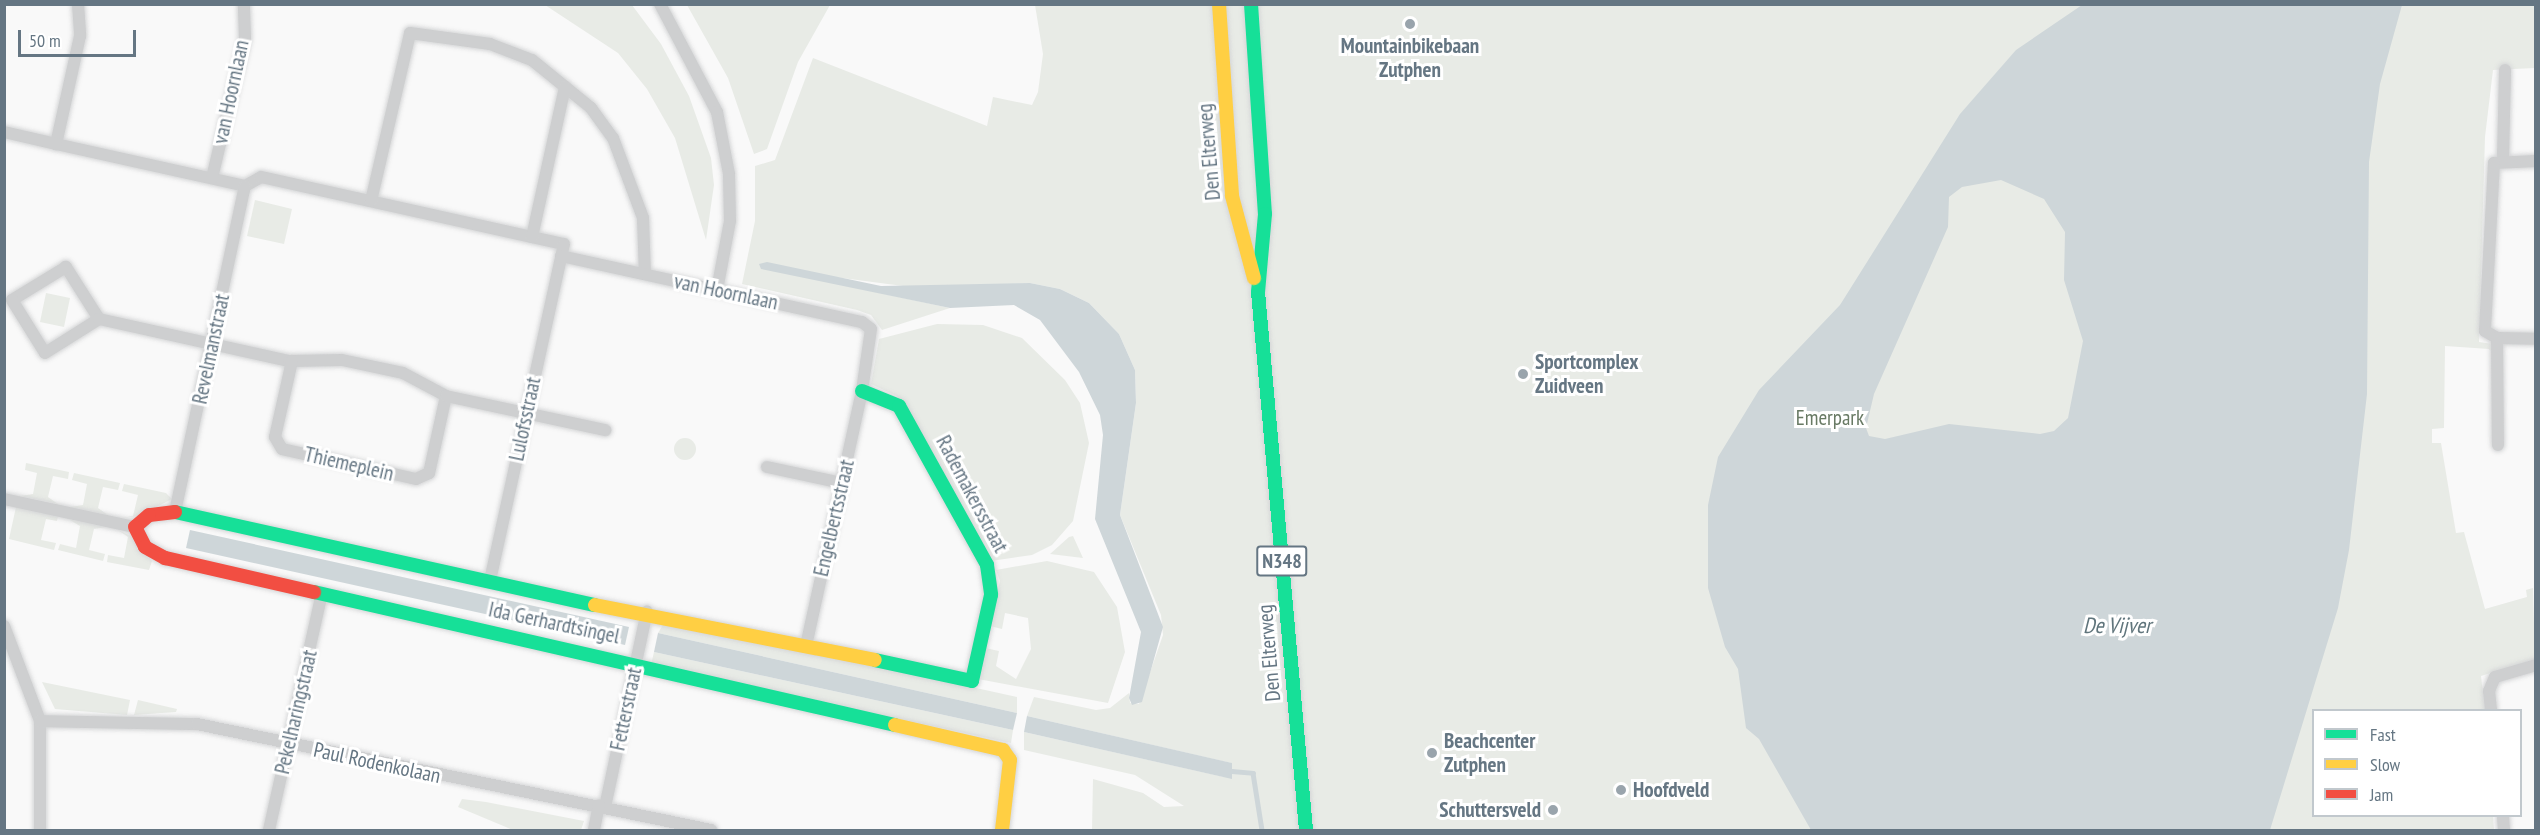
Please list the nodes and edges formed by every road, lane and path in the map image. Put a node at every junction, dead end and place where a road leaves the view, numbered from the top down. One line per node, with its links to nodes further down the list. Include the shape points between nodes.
1 (78, 4): 9 (street, via 80,36)
2 (244, 4): 12 (street, van Hoornlaan, via 245,38)
3 (660, 4): 18 (street, via 717,112 730,222)
4 (1219, 4): 19 (street, Den Elterweg / N348, via 1232,196)
5 (1251, 4): 19 (street, Den Elterweg / N348, via 1264,214)
6 (2505, 70): 10 (street)
7 (565, 87): 14 (street, via 532,60 490,44 410,33); 15 (street); 17 (street, via 591,108 613,138 634,187 643,218)
8 (4, 132): 9 (street)
9 (56, 144): 12 (street)
10 (2503, 159): 11 (street); 22 (street, via 2494,163 2485,328)
11 (2535, 161)
12 (212, 178): 13 (street)
13 (244, 186): 14 (street, via 261,177); 24 (street, Revelmanstraat)
14 (371, 201): 15 (street)
15 (532, 237): 16 (street, via 564,244)
16 (561, 256): 17 (street, van Hoornlaan); 28 (street, Lulofsstraat)
17 (645, 274): 18 (street, van Hoornlaan)
18 (717, 290): 26 (street, van Hoornlaan, via 862,322 873,337)
19 (1258, 292): 53 (street, Den Elterweg / N348)
20 (8, 299): 21 (street, via 66,267); 21 (street, via 45,352)
21 (99, 319): 24 (street)
22 (2497, 338): 23 (street); 30 (street)
23 (2535, 339)
24 (212, 344): 25 (street); 34 (street, Revelmanstraat)
25 (292, 361): 27 (street, via 342,360 403,373); 27 (street, Thiemeplein, via 276,444 339,462 423,477)
26 (862, 391): 32 (street, Engelbertsstraat); 43 (street, Rademakersstraat, via 899,406 987,565 991,595)
27 (446, 396): 28 (street)
28 (526, 414): 29 (street); 36 (street, Lulofsstraat)
29 (605, 430)
30 (2498, 445)
31 (767, 467): 32 (street)
32 (842, 483): 40 (street, Engelbertsstraat)
33 (4, 499): 35 (street)
34 (176, 512): 35 (street, Ida Gerhardtsingel, via 149,515); 36 (street, Ida Gerhardtsingel)
35 (135, 527): 37 (street, Ida Gerhardtsingel, via 152,555)
36 (489, 581): 38 (street, Ida Gerhardtsingel, via 632,613)
37 (322, 593): 42 (street, Ida Gerhardtsingel, via 625,660); 46 (street, Pekelharingstraat)
38 (647, 611): 40 (street, Ida Gerhardtsingel); 42 (street, Fetterstraat)
39 (4, 626): 45 (street)
40 (806, 645): 43 (street, Ida Gerhardtsingel)
41 (2535, 665): 44 (street, via 2495,677 2489,691)
42 (635, 669): 47 (street, Fetterstraat); 52 (street, Ida Gerhardtsingel, via 1009,756)
43 (972, 681)
44 (2491, 709)
45 (40, 721): 46 (street, Paul Rodenkolaan, via 174,721); 48 (street)
46 (289, 744): 47 (street, Paul Rodenkolaan); 49 (street, Pekelharingstraat)
47 (602, 806): 50 (street, Fetterstraat); 51 (street, Paul Rodenkolaan)
48 (40, 831)
49 (269, 831)
50 (594, 831)
51 (711, 831)
52 (1002, 831)
53 (1306, 831)

